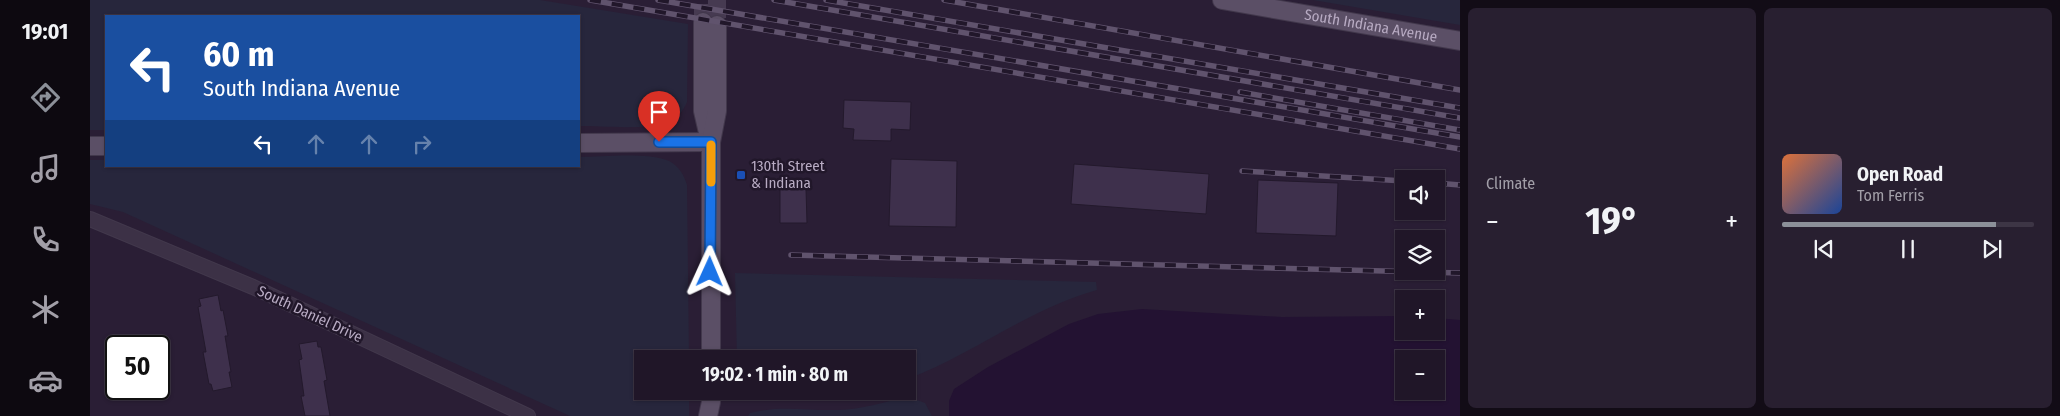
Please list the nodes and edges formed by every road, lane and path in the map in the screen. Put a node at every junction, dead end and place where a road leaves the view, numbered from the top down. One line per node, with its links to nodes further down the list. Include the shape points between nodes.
1 (1222, 0): 3 (main road, South Indiana Avenue)
2 (710, 24): 4 (main road, via 703,111)
3 (1460, 41)
4 (711, 142): 5 (main road); 9 (main road)
5 (580, 143)
6 (90, 146): 7 (main road)
7 (105, 146)
8 (90, 219): 10 (street, South Daniel Drive, via 253,287)
9 (710, 350)
10 (528, 416)

